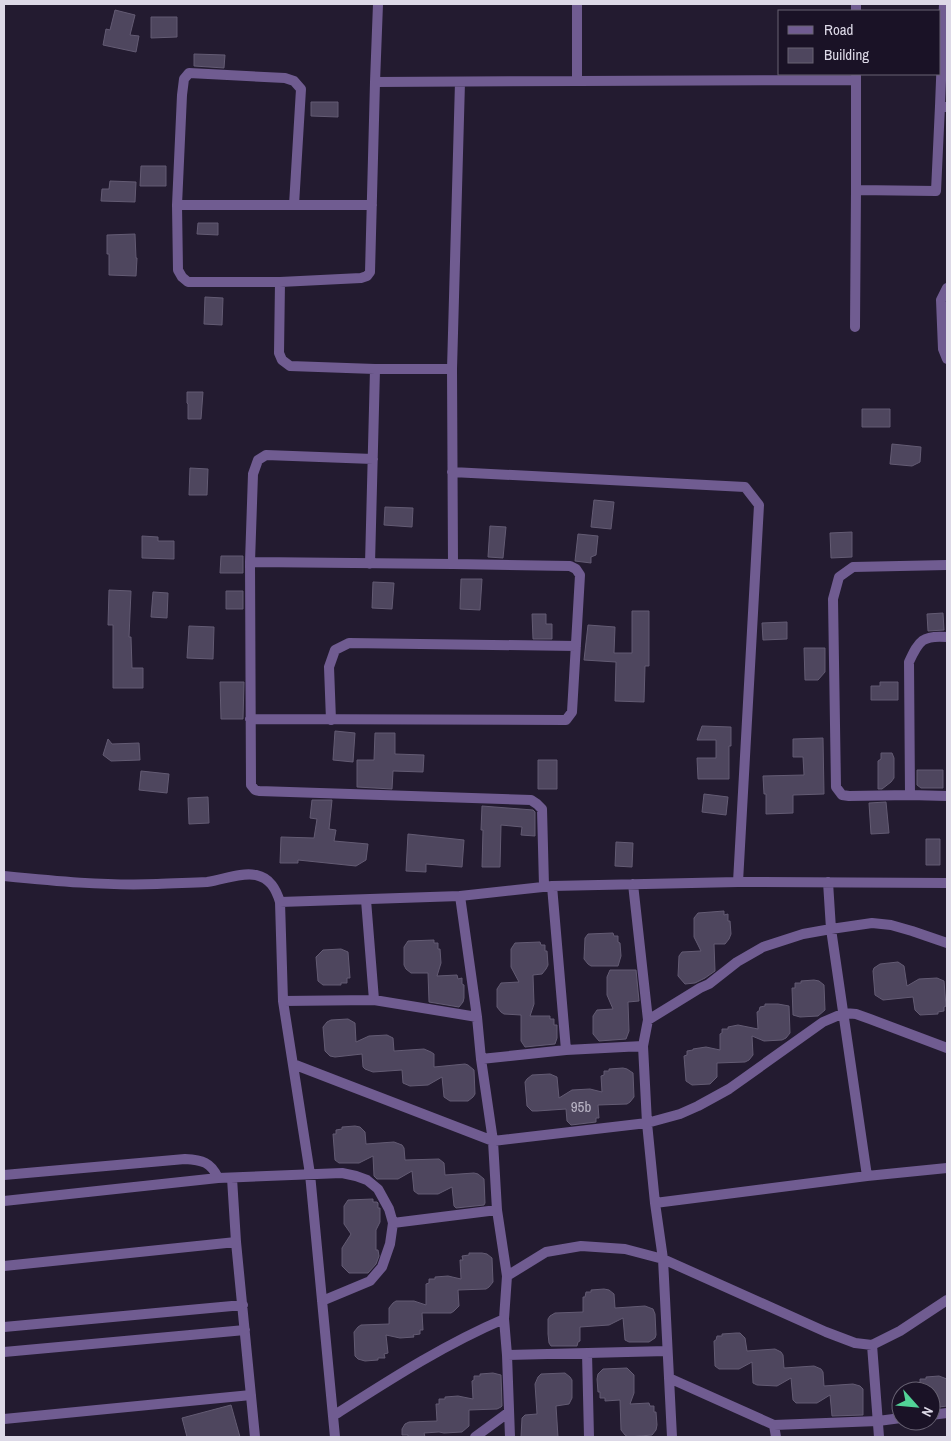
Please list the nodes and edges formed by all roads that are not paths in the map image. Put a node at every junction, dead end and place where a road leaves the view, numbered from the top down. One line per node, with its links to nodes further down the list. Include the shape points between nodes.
1 (378, 4): 6 (street)
2 (576, 4): 5 (street)
3 (944, 4): 8 (street)
4 (856, 77): 5 (street); 9 (street)
5 (577, 80): 7 (street)
6 (375, 82): 7 (street); 14 (street)
7 (460, 82): 20 (street)
8 (944, 107): 10 (street)
9 (856, 190): 10 (street); 17 (street)
10 (936, 191): 11 (street)
11 (947, 191)
12 (177, 205): 13 (street); 13 (street, via 182,95 184,78 189,73 285,78 294,81 301,89); 15 (street, via 178,270 182,278 188,282)
13 (294, 205): 14 (street)
14 (372, 206): 15 (street, via 370,272 366,276)
15 (280, 282): 19 (street, via 278,353 282,360 290,366)
16 (947, 288): 18 (street, via 941,300 943,349)
17 (855, 327)
18 (947, 359)
19 (375, 369): 20 (street); 21 (street)
20 (452, 369): 22 (street)
21 (373, 459): 23 (street, via 266,455 258,460 253,474); 24 (street)
22 (452, 472): 25 (street); 34 (street, via 745,487 759,505)
23 (250, 562): 24 (street); 29 (street)
24 (370, 564): 25 (street)
25 (453, 564): 28 (street, via 570,566 576,569 580,575)
26 (947, 565): 31 (street, via 853,567 839,577 833,599 836,787 842,795 849,796)
27 (947, 637): 31 (street, via 932,636 917,644 909,662)
28 (576, 646): 30 (street, via 572,712 566,720); 30 (street, via 349,643 335,650 329,667)
29 (250, 719): 30 (street); 38 (street, via 251,784 255,790 531,800 542,809)
30 (331, 720)
31 (910, 795): 32 (street)
32 (947, 796)
33 (4, 876): 41 (street, via 155,884 208,882 247,874 269,880)
34 (738, 882): 35 (street); 37 (street)
35 (828, 882): 36 (street); 42 (street)
36 (947, 883)
37 (634, 884): 38 (street); 48 (street)
38 (548, 886): 39 (street); 51 (street)
39 (460, 896): 40 (street); 47 (street)
40 (366, 900): 41 (street); 45 (street)
41 (280, 902): 44 (street)
42 (831, 929): 43 (street, via 872,922); 46 (street); 48 (street, via 763,947)
43 (947, 943)
44 (283, 1000): 45 (street); 53 (street)
45 (374, 1000): 47 (street)
46 (844, 1014): 50 (street, via 856,1014); 54 (street, via 823,1022 729,1089 680,1114); 59 (street)
47 (478, 1017): 52 (street)
48 (648, 1020): 49 (street)
49 (644, 1046): 51 (street); 54 (street)
50 (947, 1048)
51 (566, 1050): 52 (street)
52 (482, 1059): 55 (street)
53 (293, 1064): 55 (street); 57 (street)
54 (647, 1123): 55 (street); 63 (street)
55 (493, 1141): 64 (street)
56 (947, 1168): 59 (street)
57 (310, 1174): 61 (street); 65 (street, via 342,1174 367,1180 378,1189); 71 (street)
58 (4, 1175): 60 (street, via 185,1159 211,1166)
59 (867, 1176): 63 (street)
60 (218, 1178): 61 (street); 62 (street)
61 (232, 1178): 66 (street)
62 (4, 1201)
63 (655, 1203): 67 (street)
64 (497, 1210): 65 (street); 69 (street)
65 (394, 1223): 71 (street, via 382,1267 370,1281)
66 (236, 1242): 68 (street); 72 (street)
67 (663, 1259): 69 (street, via 625,1249 581,1246 546,1252); 76 (street, via 826,1332 855,1343); 77 (street)
68 (4, 1266)
69 (507, 1276): 73 (street)
70 (947, 1300): 76 (street)
71 (322, 1301): 84 (street)
72 (243, 1305): 74 (street); 75 (street)
73 (504, 1319): 80 (street); 84 (street, via 424,1359)
74 (4, 1327)
75 (245, 1330): 78 (street); 82 (street)
76 (872, 1345): 87 (street)
77 (667, 1351): 79 (street); 81 (street)
78 (4, 1352)
79 (587, 1353): 80 (street); 93 (street)
80 (507, 1354): 83 (street)
81 (670, 1378): 88 (street); 94 (street)
82 (251, 1395): 85 (street); 89 (street)
83 (509, 1412): 91 (street); 92 (street)
84 (333, 1416): 90 (street)
85 (4, 1419)
86 (891, 1419): 87 (street)
87 (878, 1421): 88 (street); 96 (street)
88 (774, 1425): 95 (street)
89 (255, 1437)
90 (334, 1437)
91 (475, 1437)
92 (510, 1437)
93 (589, 1437)
94 (672, 1437)
95 (776, 1437)
96 (879, 1437)

